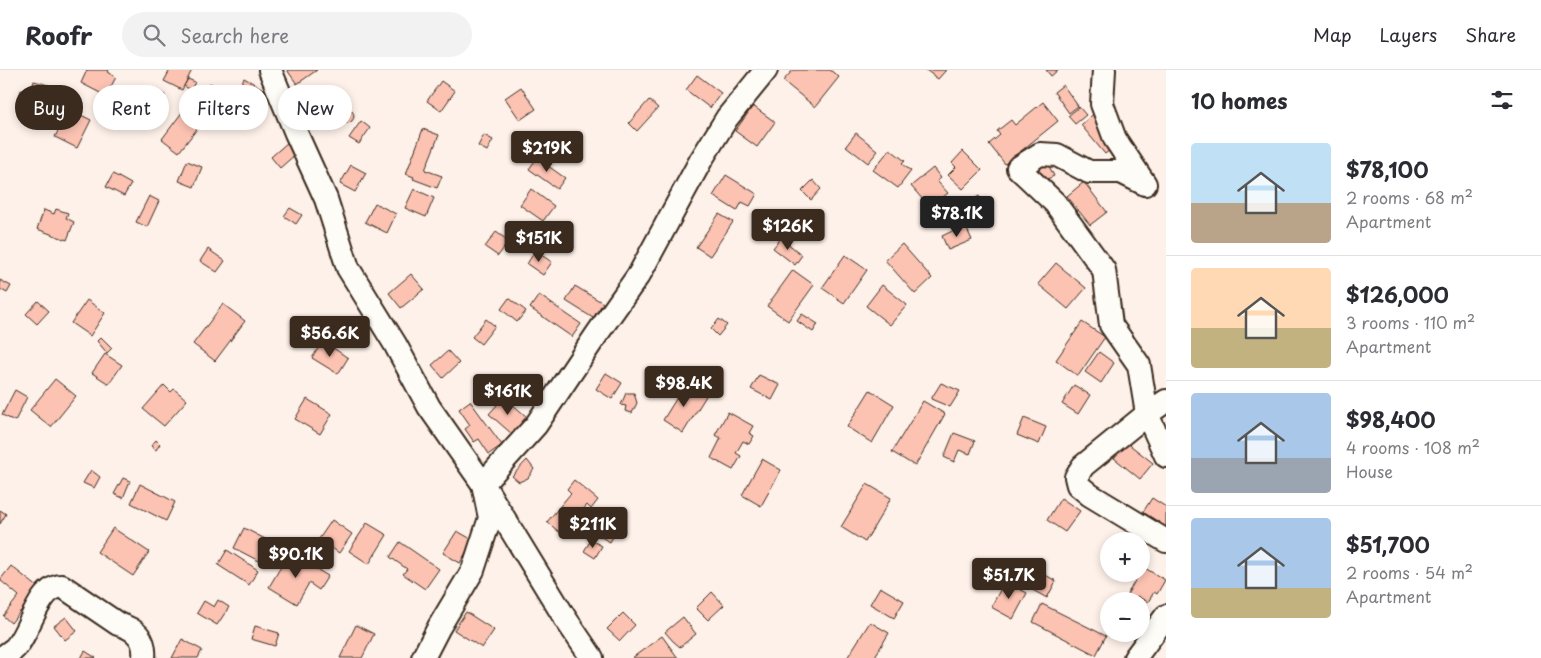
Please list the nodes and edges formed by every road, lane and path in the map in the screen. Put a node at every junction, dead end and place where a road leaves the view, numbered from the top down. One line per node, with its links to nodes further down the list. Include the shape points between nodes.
1 (270, 70): 7 (street, via 326,199 348,268 429,407)
2 (766, 70): 7 (street, via 727,118 640,273 536,425)
3 (1104, 70): 5 (street, via 1102,104 1115,139 1145,184 1121,172 1089,172 1057,155 1040,154 1018,168 1054,203 1104,270 1111,324 1139,364)
4 (1166, 401): 5 (street)
5 (1147, 414): 6 (street); 8 (street, via 1082,466 1076,477 1078,485 1090,495)
6 (1166, 456)
7 (483, 484): 12 (street, via 490,518 473,570); 13 (street)
8 (1166, 541)
9 (1166, 616): 14 (street)
10 (2, 658): 11 (street, via 14,648 50,589 62,586 140,637)
11 (144, 658)
12 (423, 658)
13 (592, 658)
14 (1135, 658)

